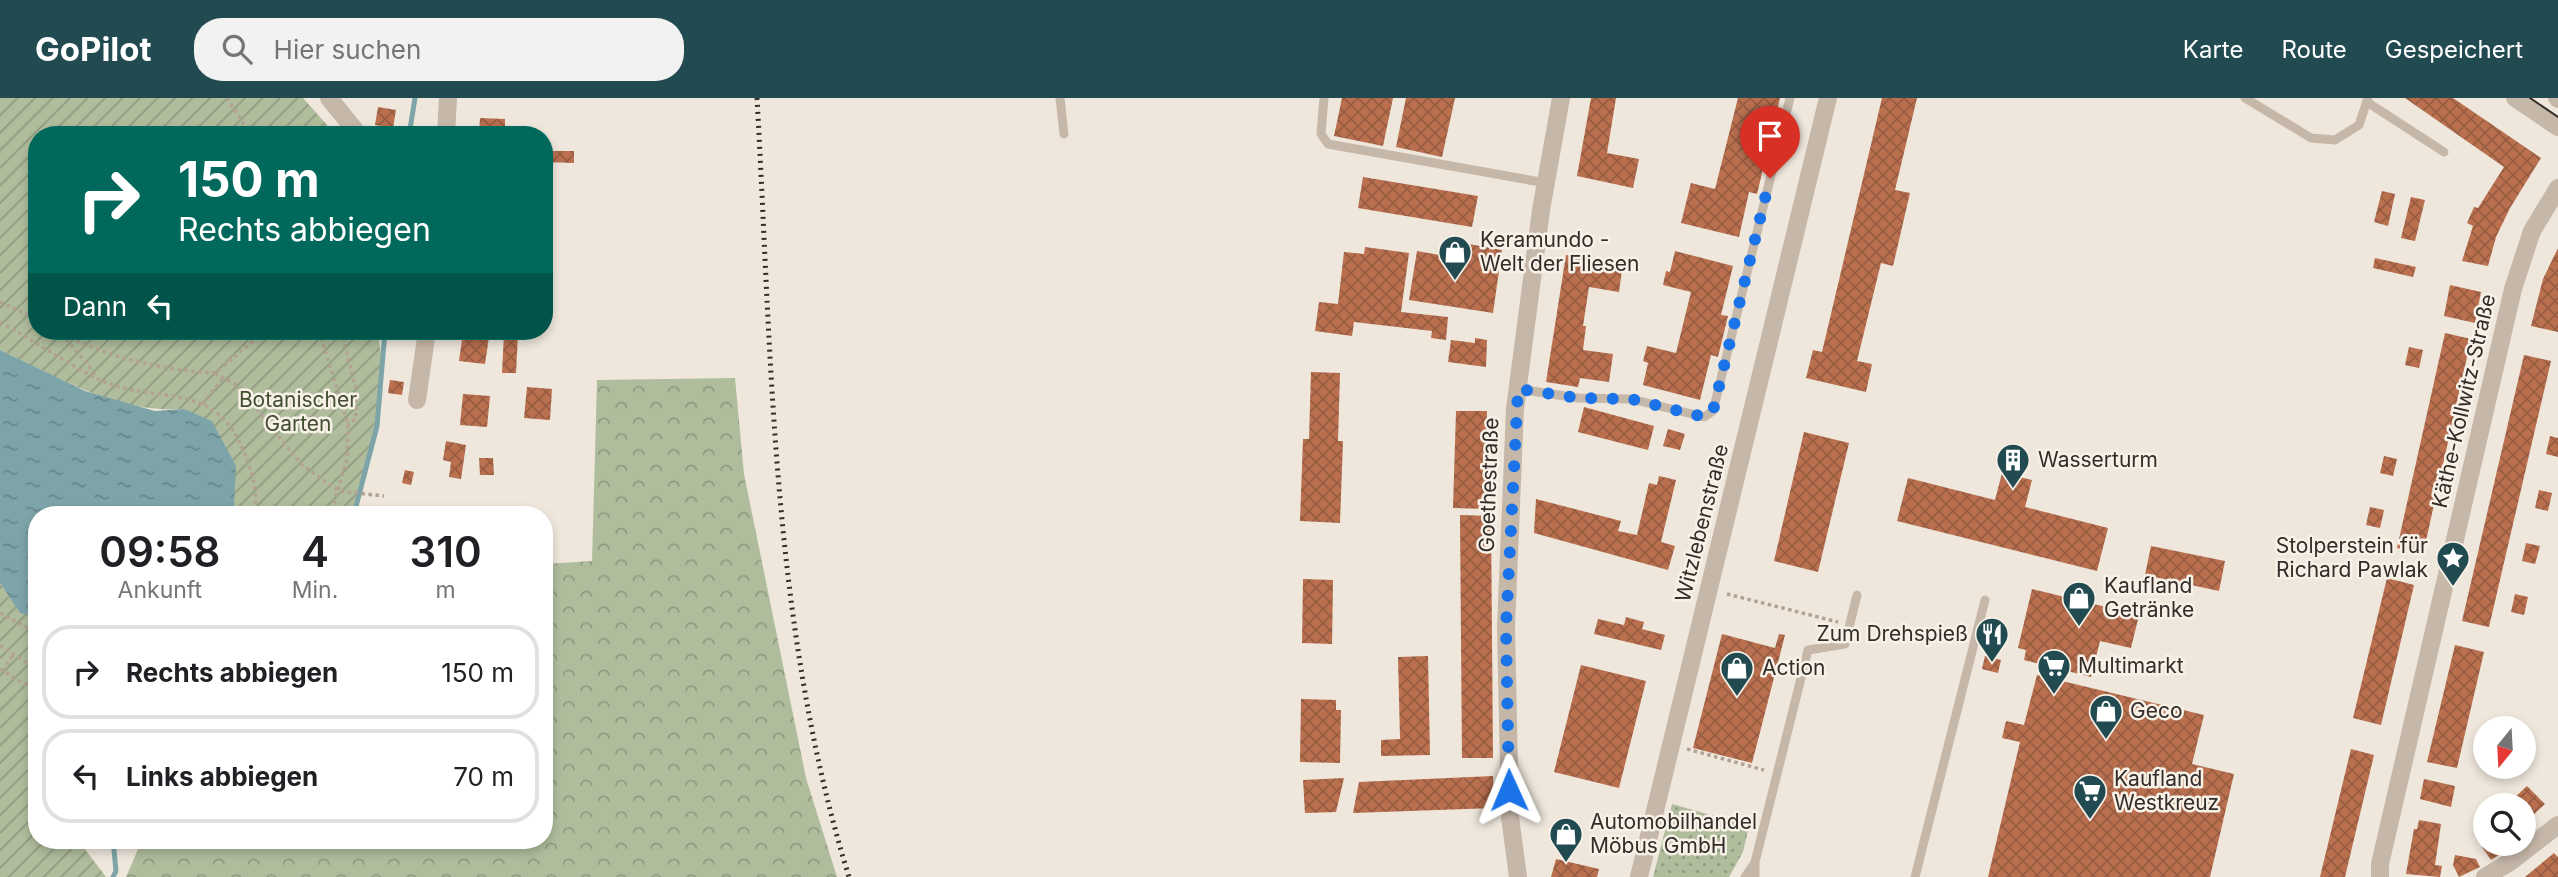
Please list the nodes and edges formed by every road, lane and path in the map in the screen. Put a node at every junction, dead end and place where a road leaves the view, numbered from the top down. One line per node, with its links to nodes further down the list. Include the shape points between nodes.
1 (228, 98): 12 (path)
2 (328, 98): 13 (street)
3 (448, 98): 14 (street)
4 (1060, 98): 16 (lane)
5 (1324, 98): 18 (lane, via 1321,134 1328,144)
6 (1561, 98): 18 (street, Goethestraße)
7 (1790, 98): 34 (lane, via 1713,411 1704,417 1631,399 1578,398)
8 (1828, 98): 42 (street, Witzlebenstraße)
9 (2245, 98): 11 (lane, via 2311,138 2335,140 2359,125)
10 (2515, 98): 15 (street)
11 (2368, 100): 17 (lane)
12 (245, 126)
13 (351, 126)
14 (446, 126)
15 (2558, 127)
16 (1064, 134)
17 (2444, 152)
18 (1546, 183): 34 (street, Goethestraße)
19 (2558, 188): 62 (street, Käthe-Kollwitz-Straße, via 2532,231 2513,289)
20 (0, 302): 21 (path)
21 (28, 315)
22 (0, 322): 23 (path)
23 (28, 338)
24 (31, 340): 33 (path)
25 (66, 340): 33 (path)
26 (74, 340): 31 (path, via 173,371)
27 (254, 340): 31 (path)
28 (322, 340): 37 (path)
29 (343, 340): 37 (path, via 356,389 356,419)
30 (426, 340): 35 (street)
31 (215, 373): 32 (path)
32 (223, 377): 36 (path); 38 (path, via 238,386 302,465)
33 (98, 379): 36 (path, via 124,389 166,393)
34 (1518, 389): 57 (street, Goethestraße, via 1506,627 1510,817)
35 (417, 400)
36 (203, 404): 40 (path, via 223,418 241,444 257,496)
37 (348, 424): 38 (path)
38 (340, 491): 39 (path); 41 (path)
39 (384, 496)
40 (255, 506)
41 (334, 506)
42 (1709, 589): 46 (path); 53 (street, Witzlebenstraße)
43 (1857, 595): 46 (lane)
44 (1985, 600): 61 (lane)
45 (0, 613): 47 (path)
46 (1850, 625): 54 (lane, via 1845,644 1808,650)
47 (28, 628)
48 (0, 646): 49 (path)
49 (13, 655): 50 (path); 51 (path)
50 (28, 664)
51 (1, 670): 52 (path)
52 (28, 686)
53 (1672, 744): 54 (path); 58 (street, Witzlebenstraße)
54 (1777, 773): 56 (lane)
55 (2555, 833): 63 (street)
56 (1755, 862): 59 (lane); 60 (lane)
57 (1518, 877)
58 (1639, 877)
59 (1745, 877)
60 (1755, 877)
61 (1915, 877)
62 (2380, 877)
63 (2485, 877)

